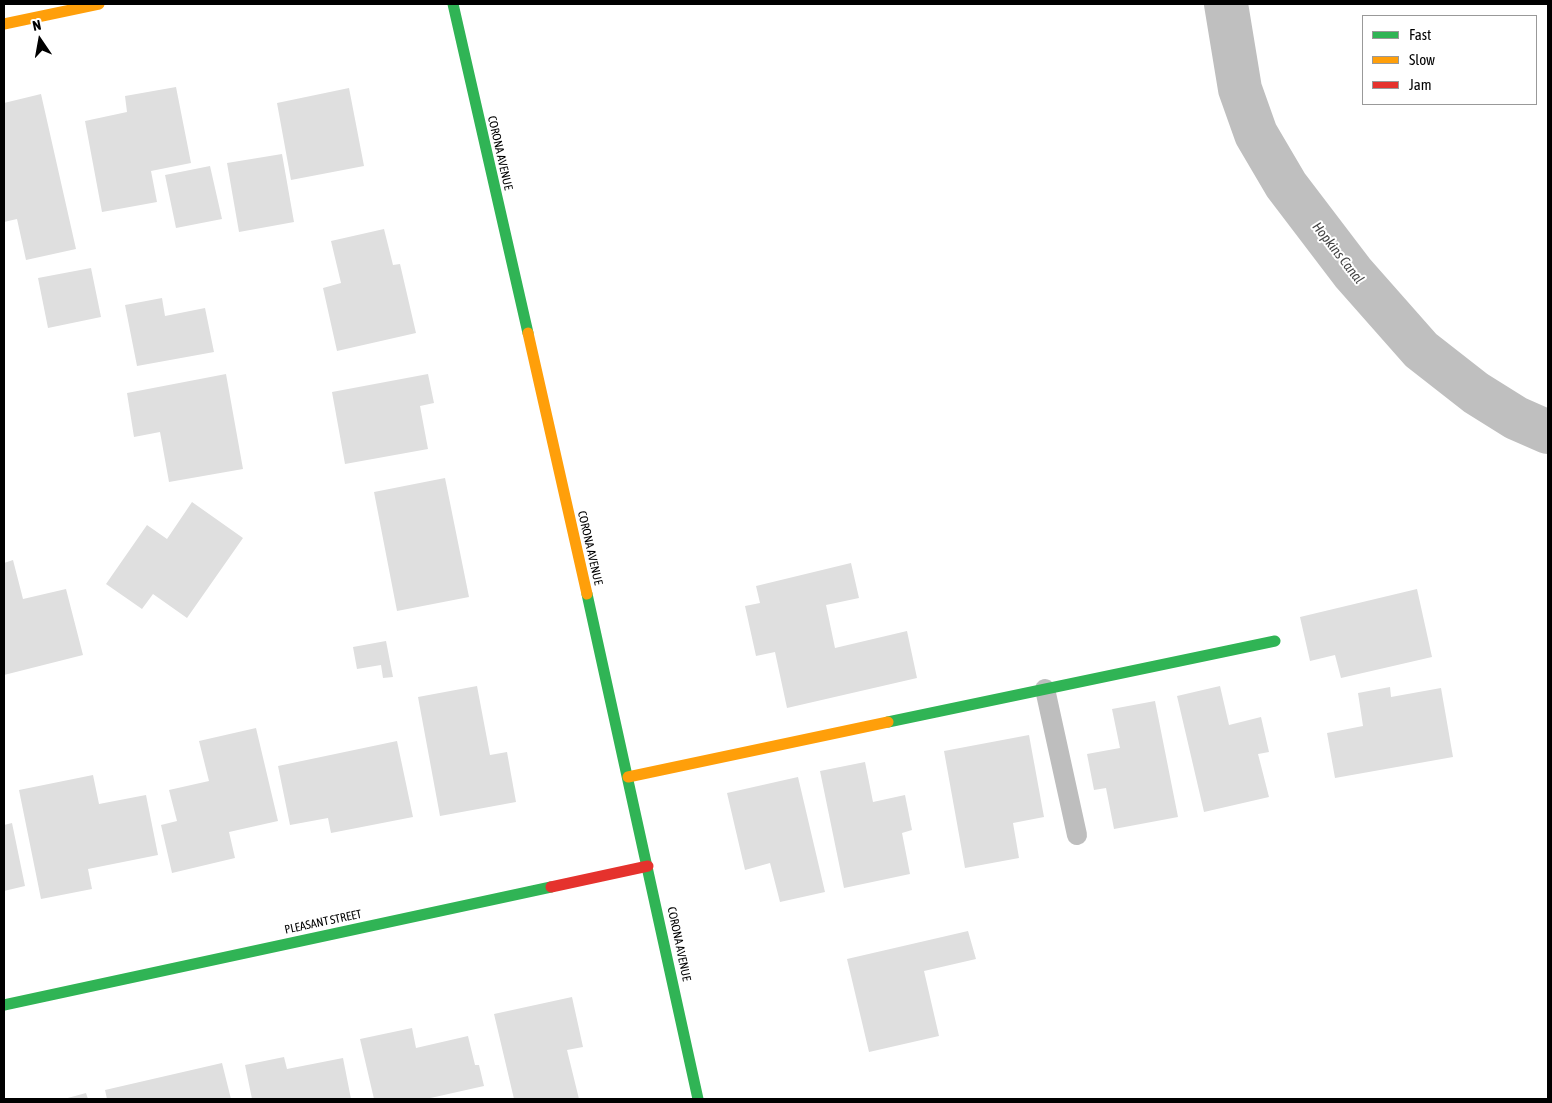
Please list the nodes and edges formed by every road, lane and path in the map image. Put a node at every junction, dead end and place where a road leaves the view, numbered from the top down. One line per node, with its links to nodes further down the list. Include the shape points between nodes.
1 (99, 4): 3 (street)
2 (453, 4): 6 (street, CORONA AVENUE)
3 (4, 24)
4 (1275, 641): 5 (street)
5 (1045, 690): 6 (street); 7 (lane)
6 (628, 776): 8 (street, CORONA AVENUE)
7 (1077, 835)
8 (648, 866): 9 (street, PLEASANT STREET); 10 (street, CORONA AVENUE)
9 (4, 1005)
10 (698, 1099)

